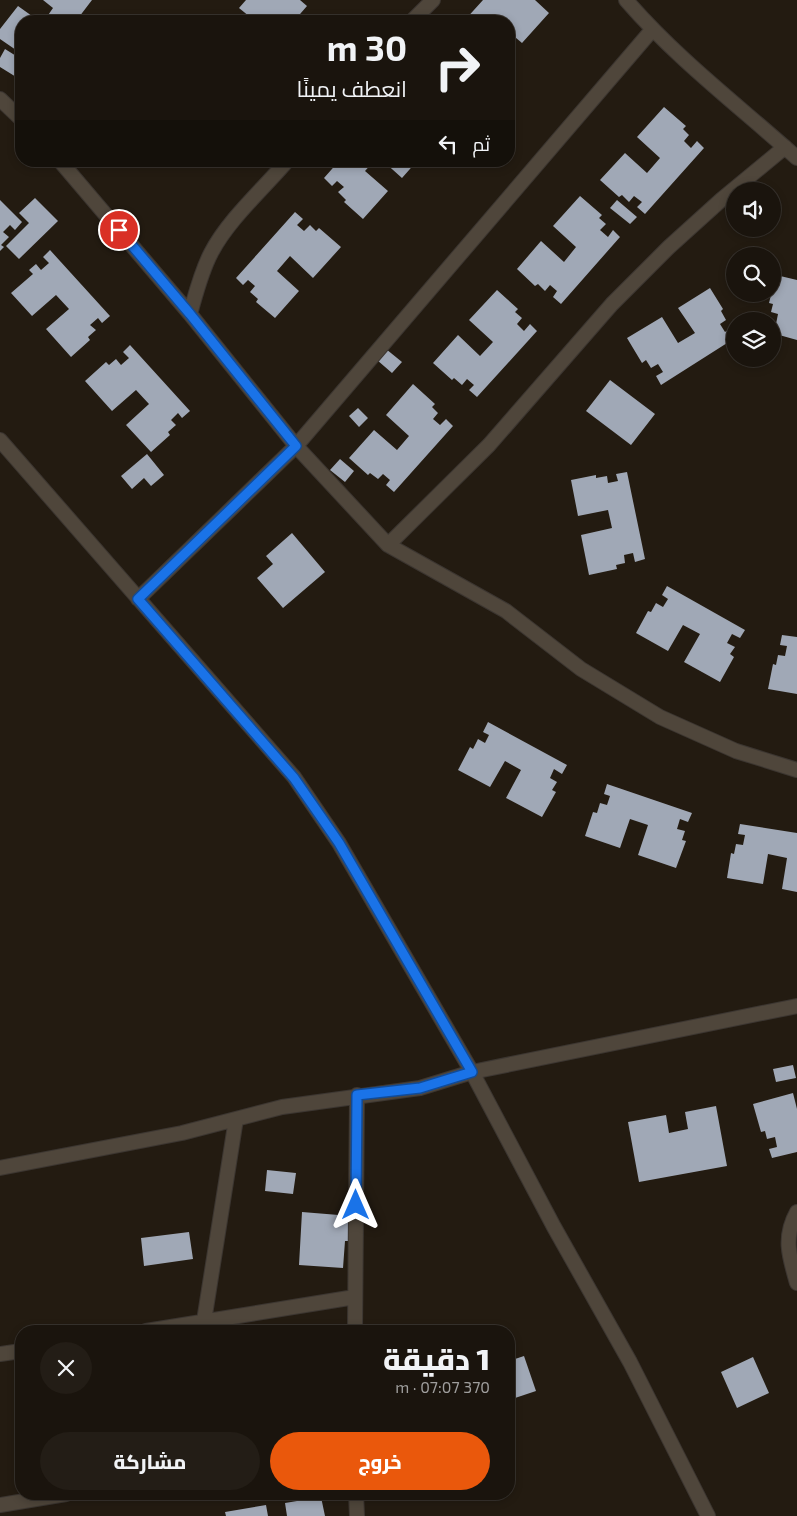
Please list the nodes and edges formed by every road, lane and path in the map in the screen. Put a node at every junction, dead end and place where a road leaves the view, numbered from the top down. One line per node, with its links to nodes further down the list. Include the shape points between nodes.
1 (433, 0): 3 (street)
2 (626, 0): 4 (street)
3 (418, 15)
4 (652, 30): 7 (street); 13 (street)
5 (0, 99): 6 (street)
6 (15, 113)
7 (785, 147): 8 (street); 14 (street, via 682,235 612,304 489,445)
8 (797, 158)
9 (65, 167): 11 (street)
10 (282, 167): 11 (street, via 212,251 200,276)
11 (190, 314): 13 (street)
12 (0, 440): 15 (street)
13 (296, 446): 14 (street); 15 (street)
14 (388, 545): 16 (street, via 506,611 581,669 660,717 736,751)
15 (138, 599): 18 (street, via 294,778 339,843)
16 (797, 770)
17 (797, 1006): 18 (street)
18 (472, 1072): 19 (street, via 420,1088); 34 (street, via 554,1228 630,1362)
19 (357, 1095): 20 (street, via 282,1107); 24 (street)
20 (236, 1119): 21 (street, via 182,1134); 25 (street)
21 (0, 1168)
22 (797, 1212): 23 (street, via 790,1226 788,1242)
23 (797, 1282)
24 (356, 1297): 25 (street); 27 (street)
25 (204, 1321): 26 (street)
26 (181, 1325)
27 (355, 1325)
28 (15, 1351): 29 (street)
29 (0, 1354)
30 (30, 1500): 32 (street)
31 (356, 1500): 33 (street)
32 (0, 1505)
33 (357, 1516)
34 (708, 1516)

